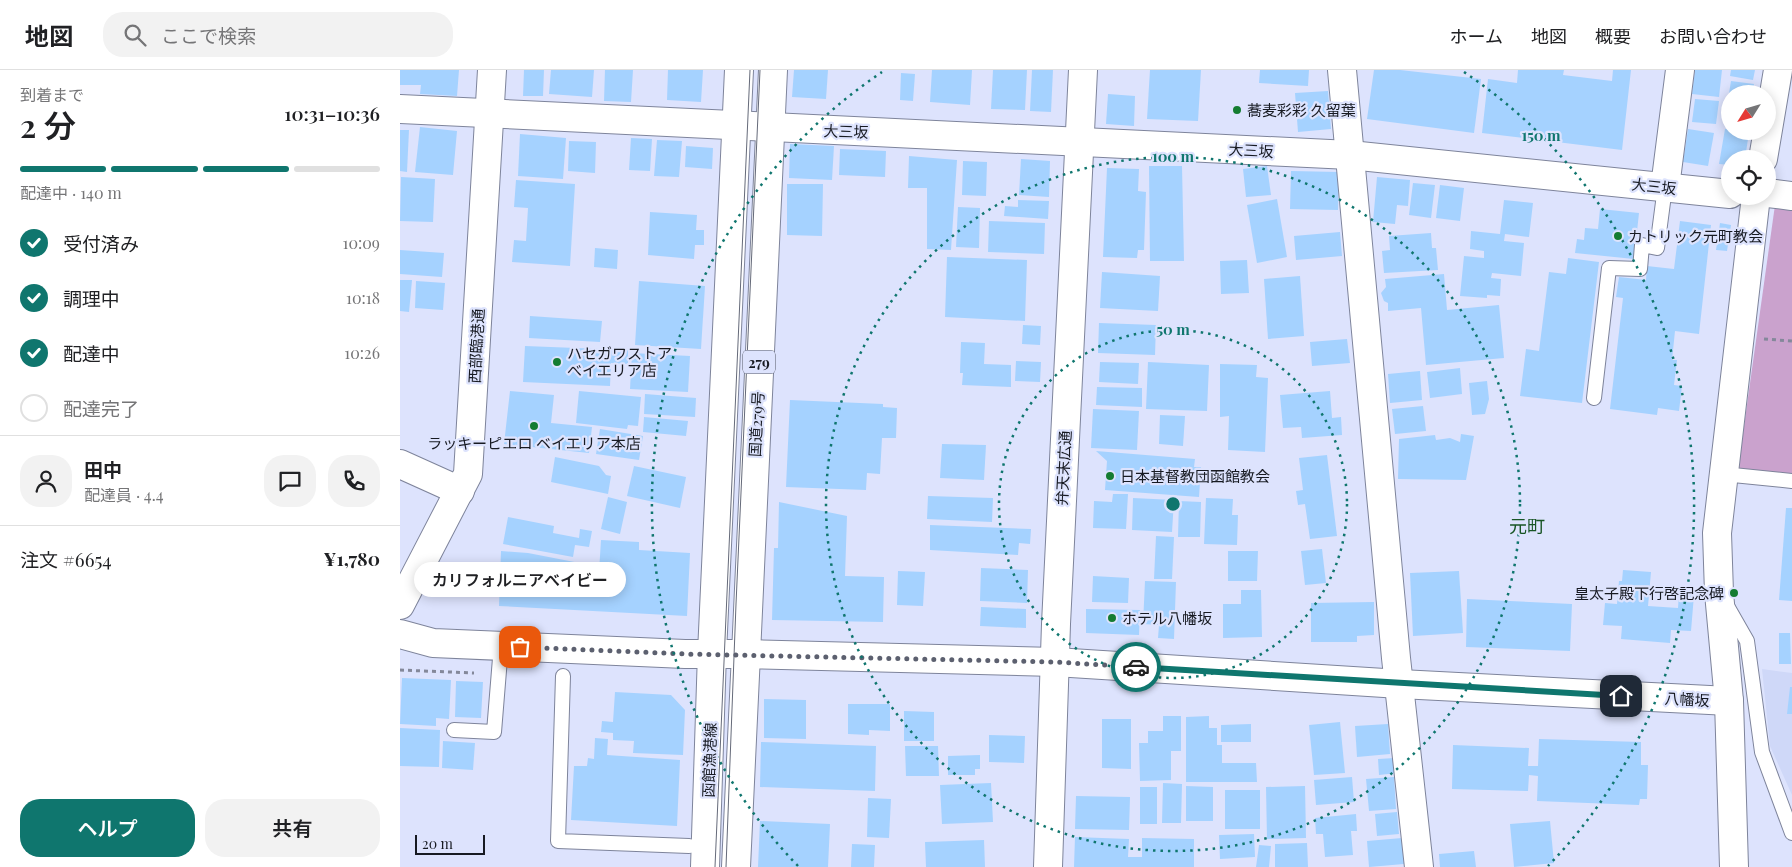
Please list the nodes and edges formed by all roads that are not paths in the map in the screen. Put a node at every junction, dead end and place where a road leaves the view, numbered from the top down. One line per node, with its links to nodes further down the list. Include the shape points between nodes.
1 (492, 70): 9 (main road, 西部臨港通)
2 (739, 70): 10 (main road, 279)
3 (773, 70): 11 (main road, 国道279号 / 279)
4 (1083, 70): 12 (main road, 弁天末広通)
5 (1342, 70): 14 (main road)
6 (1680, 70): 15 (main road)
7 (1778, 70): 13 (main road)
8 (400, 109): 9 (main road, 大三坂)
9 (490, 115): 10 (main road, 大三坂); 24 (main road, 西部臨港通, via 470,449 468,474)
10 (736, 126): 11 (main road, 大三坂); 29 (main road, 279)
11 (770, 127): 12 (main road, 大三坂); 30 (main road, 国道279号 / 279)
12 (1080, 140): 14 (main road, 大三坂); 31 (main road, 弁天末広通)
13 (1765, 150)
14 (1350, 154): 15 (main road, 大三坂); 33 (main road)
15 (1665, 187): 16 (main road, 大三坂); 20 (lane, via 1657,248 1642,246 1640,270 1609,268)
16 (1721, 193)
17 (1776, 194): 18 (main road)
18 (1792, 196)
19 (1754, 205): 22 (main road)
20 (1594, 398)
21 (400, 464): 24 (main road)
22 (1722, 474): 23 (lane); 25 (main road, via 1717,533)
23 (1792, 481)
24 (460, 492): 26 (main road, 西部臨港通)
25 (1720, 593): 34 (main road); 36 (lane, via 1747,641 1762,752)
26 (400, 605)
27 (400, 634): 28 (main road, via 433,643)
28 (502, 646): 29 (main road); 35 (lane, via 494,732)
29 (712, 653): 30 (main road); 38 (main road, 函館漁港線)
30 (746, 654): 31 (main road, 八幡坂); 39 (main road)
31 (1055, 662): 33 (main road, 八幡坂); 40 (main road, 弁天末広通)
32 (562, 676): 37 (lane, via 558,841)
33 (1400, 684): 34 (main road, 八幡坂); 41 (main road)
34 (1729, 700): 42 (main road)
35 (454, 730)
36 (1792, 833)
37 (689, 846)
38 (705, 867)
39 (736, 867)
40 (1048, 867)
41 (1420, 867)
42 (1734, 867)

